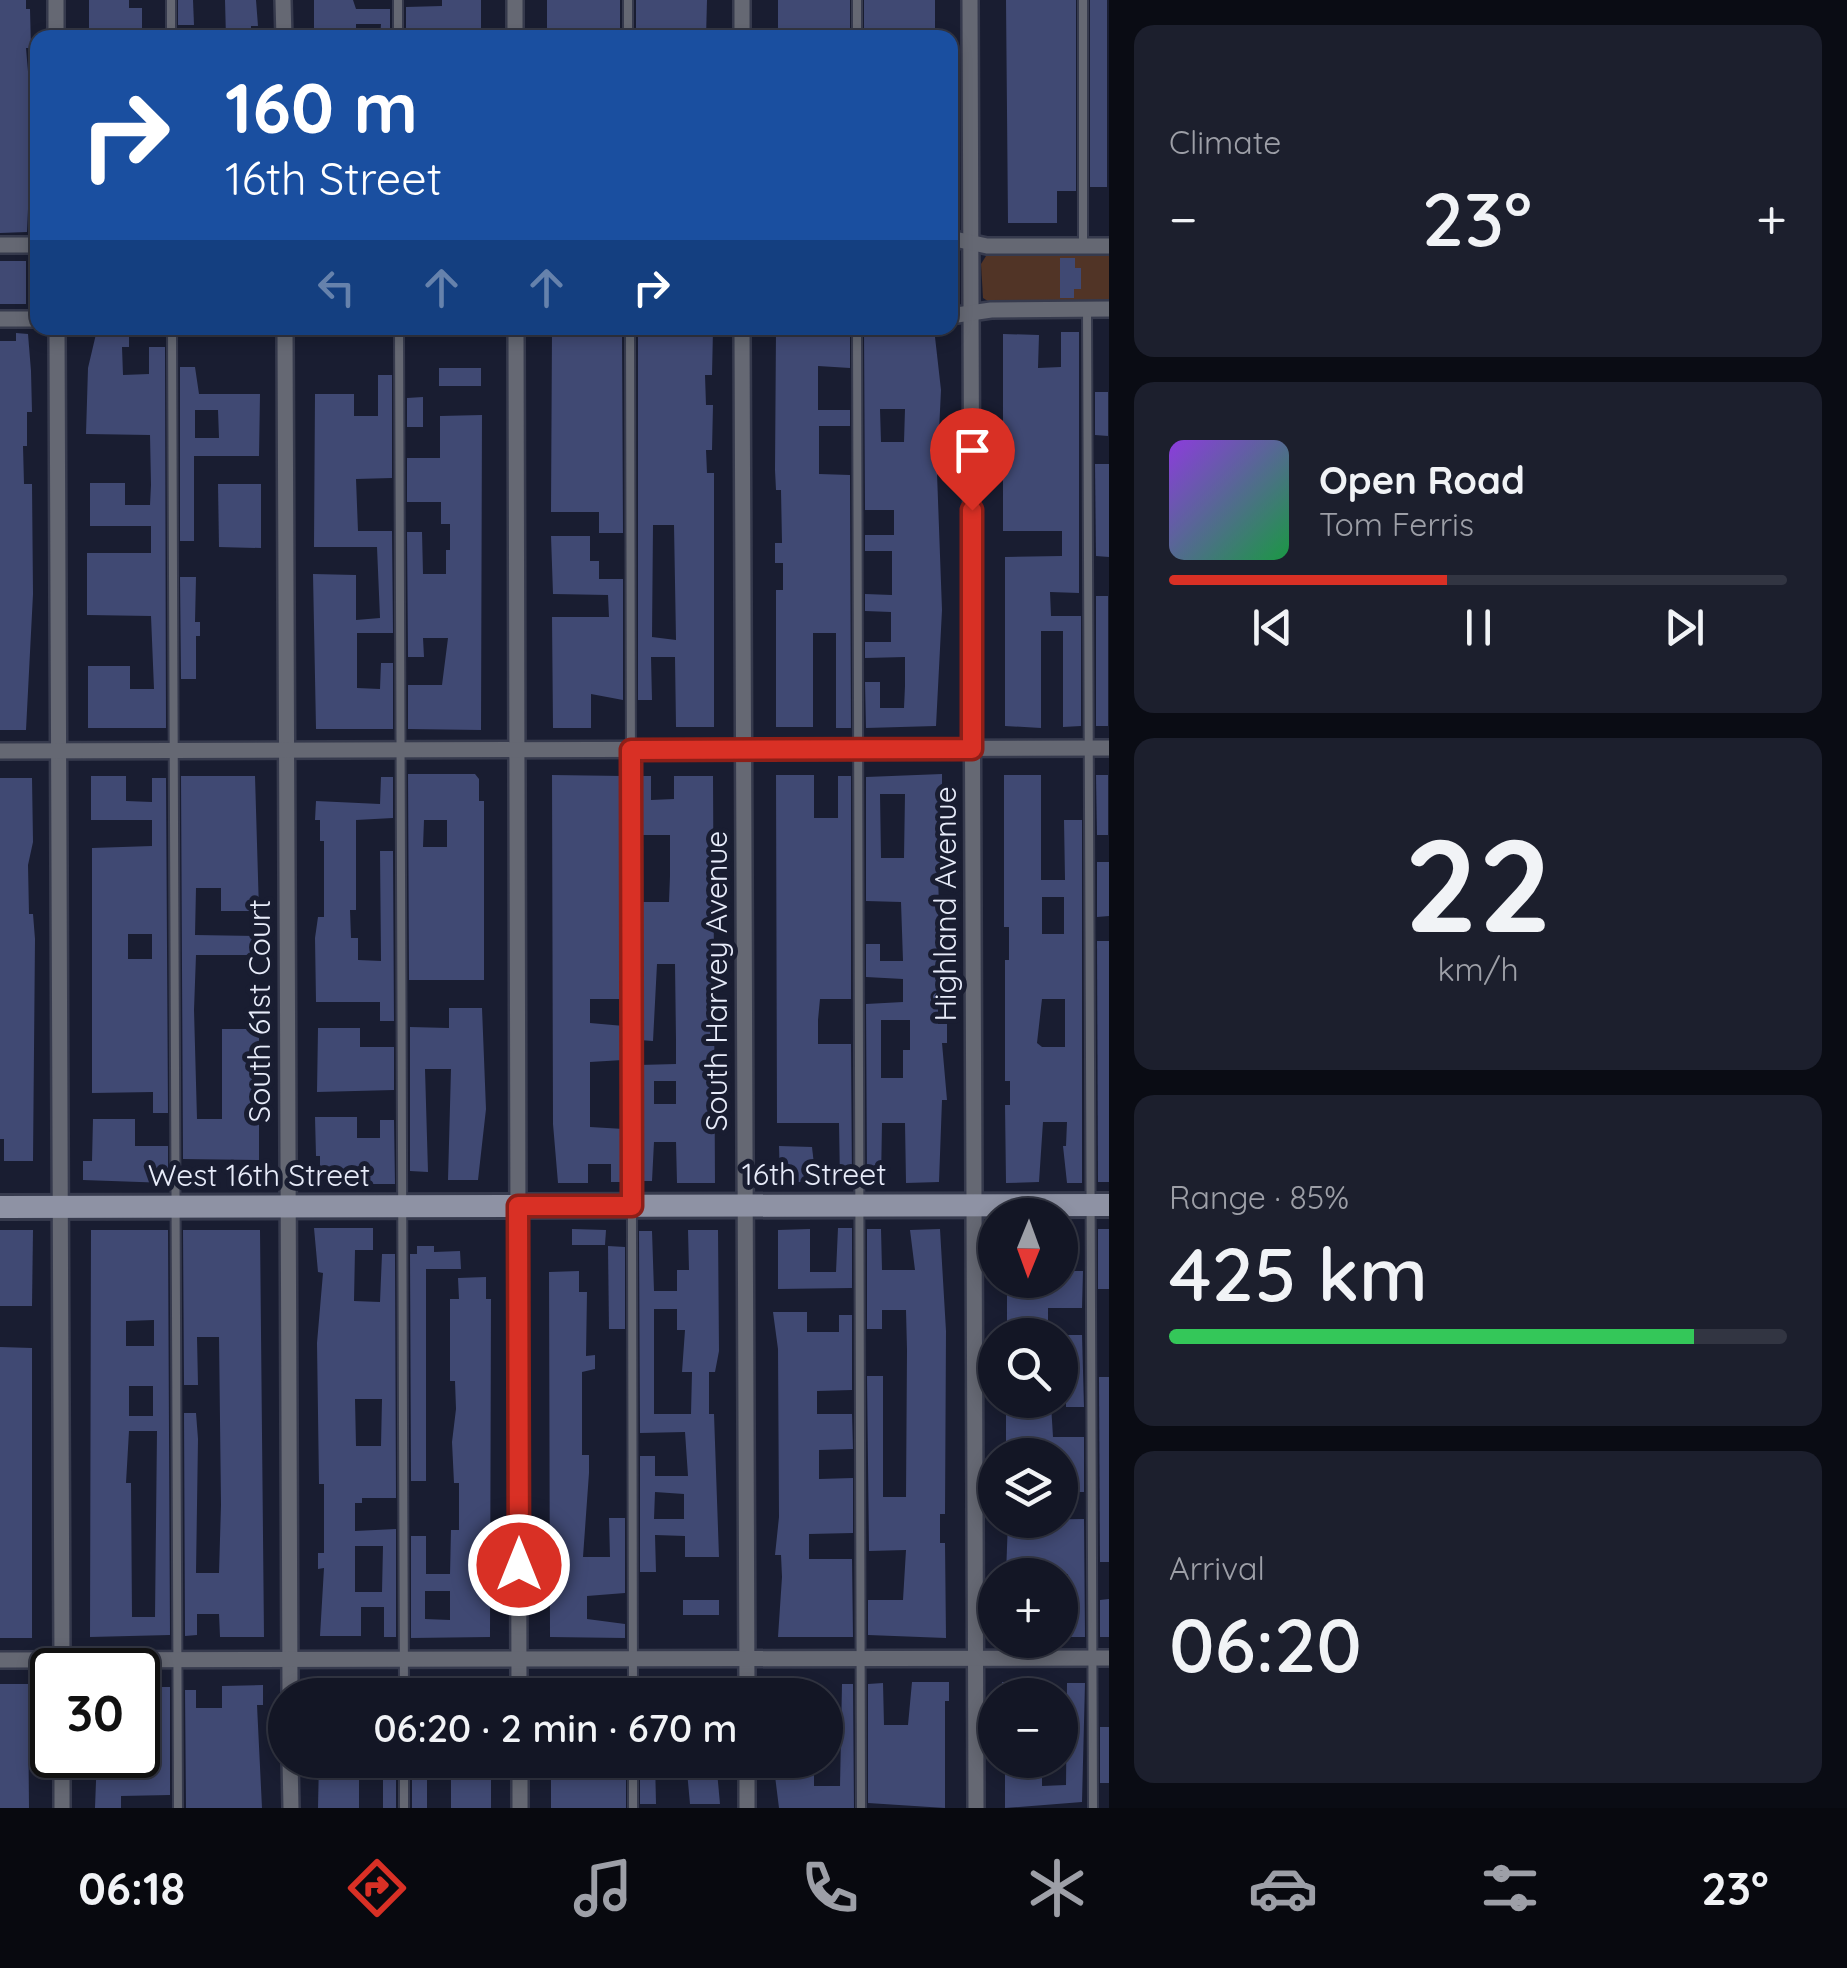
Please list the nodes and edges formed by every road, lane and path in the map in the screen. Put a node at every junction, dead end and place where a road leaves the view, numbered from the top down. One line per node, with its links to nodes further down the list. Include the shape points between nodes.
1 (56, 0): 11 (street)
2 (170, 0): 12 (lane)
3 (284, 0): 13 (street)
4 (398, 0): 14 (lane)
5 (514, 0): 15 (street)
6 (628, 0): 16 (lane)
7 (742, 0): 17 (street)
8 (857, 0): 18 (lane)
9 (970, 0): 20 (street, Highland Avenue)
10 (1084, 0): 23 (lane)
11 (56, 30)
12 (171, 30)
13 (284, 30)
14 (398, 30)
15 (515, 30)
16 (628, 30)
17 (742, 30)
18 (857, 30)
19 (958, 239): 20 (street)
20 (971, 241): 23 (street); 27 (street, Highland Avenue)
21 (0, 245): 22 (street)
22 (30, 245)
23 (1083, 246): 24 (street)
24 (1109, 246)
25 (1087, 309): 26 (street); 27 (street); 39 (lane)
26 (1109, 309)
27 (971, 313): 28 (street); 43 (street, Highland Avenue)
28 (958, 315)
29 (30, 319): 30 (street)
30 (0, 320)
31 (57, 335): 44 (street)
32 (172, 335): 45 (lane)
33 (285, 335): 46 (street, South 61st Court)
34 (399, 335): 47 (lane)
35 (516, 335): 48 (street)
36 (630, 335): 49 (lane)
37 (742, 335): 41 (street, South Harvey Avenue)
38 (857, 335): 42 (lane)
39 (1087, 748): 40 (street); 43 (street); 52 (lane)
40 (1109, 748)
41 (744, 749): 42 (street); 49 (street); 60 (street, South Harvey Avenue)
42 (858, 749): 43 (street); 61 (lane)
43 (972, 749): 51 (street, Highland Avenue)
44 (59, 750): 45 (street); 50 (street); 54 (street)
45 (174, 750): 46 (street); 55 (lane)
46 (286, 750): 47 (street); 56 (street, South 61st Court)
47 (400, 750): 48 (street); 57 (lane)
48 (517, 750): 49 (street); 58 (street)
49 (631, 750): 59 (lane)
50 (0, 751)
51 (974, 1205): 52 (street, 16th Street); 61 (street, 16th Street); 64 (street, Highland Avenue)
52 (1100, 1205): 65 (lane)
53 (0, 1206): 54 (street, West 16th Street)
54 (60, 1206): 55 (street, West 16th Street); 62 (street)
55 (176, 1206): 56 (street, West 16th Street); 70 (lane)
56 (288, 1206): 57 (street, West 16th Street); 71 (street, South 61st Court)
57 (402, 1206): 58 (street, West 16th Street); 72 (lane)
58 (518, 1206): 59 (street, 16th Street); 66 (street)
59 (632, 1206): 60 (street, 16th Street); 67 (lane)
60 (745, 1206): 61 (street, 16th Street); 68 (street, South Harvey Avenue)
61 (860, 1206): 63 (lane)
62 (62, 1648)
63 (861, 1658): 64 (street); 68 (street); 93 (lane)
64 (976, 1658): 65 (street); 94 (street, Highland Avenue)
65 (1101, 1658): 95 (lane)
66 (519, 1659): 67 (street); 72 (street); 77 (street)
67 (632, 1659): 68 (street); 78 (lane)
68 (747, 1659): 79 (street, South Harvey Avenue)
69 (0, 1660): 74 (street)
70 (178, 1660): 71 (street); 73 (street); 87 (lane)
71 (290, 1660): 72 (street); 75 (street, South 61st Court)
72 (404, 1660): 76 (lane)
73 (160, 1661)
74 (30, 1662)
75 (290, 1678)
76 (404, 1678)
77 (519, 1678)
78 (633, 1678)
79 (747, 1678)
80 (62, 1778): 86 (street)
81 (290, 1778): 88 (street)
82 (404, 1778): 89 (lane)
83 (520, 1778): 90 (street)
84 (633, 1778): 91 (lane)
85 (747, 1778): 92 (street)
86 (62, 1808)
87 (178, 1808)
88 (290, 1808)
89 (404, 1808)
90 (520, 1808)
91 (633, 1808)
92 (747, 1808)
93 (861, 1808)
94 (976, 1808)
95 (1093, 1808)

